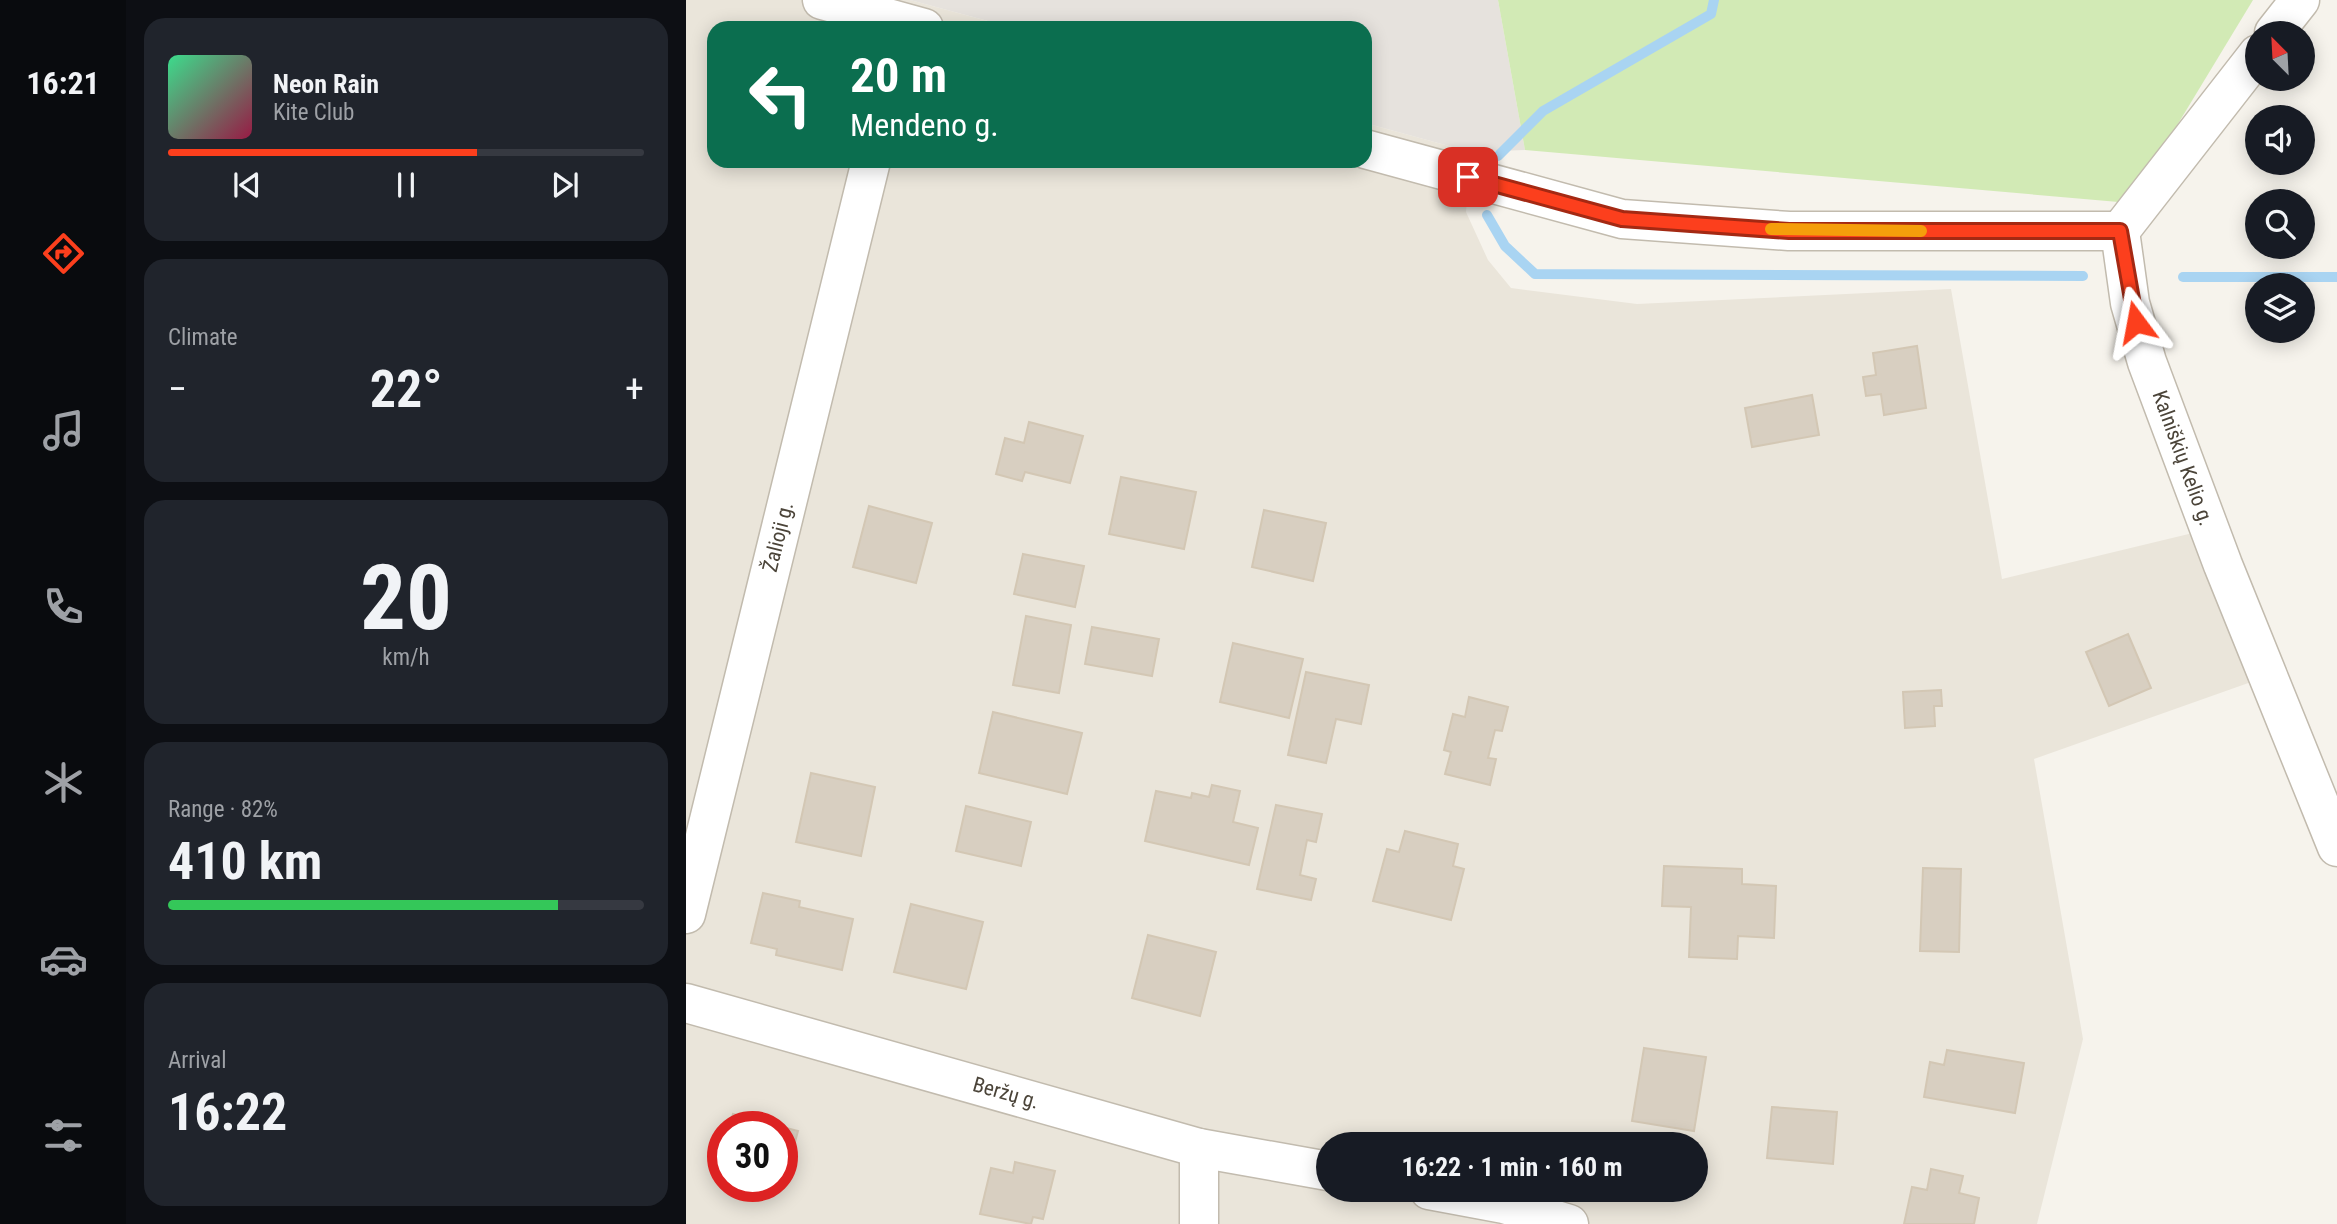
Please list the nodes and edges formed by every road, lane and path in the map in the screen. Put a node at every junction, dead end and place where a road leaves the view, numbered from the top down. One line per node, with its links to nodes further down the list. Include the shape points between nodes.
1 (822, 0): 3 (street)
2 (2300, 0): 4 (street)
3 (894, 21)
4 (2283, 21)
5 (2245, 71): 8 (street)
6 (1372, 151): 8 (street, via 1622,219 1789,231)
7 (869, 168): 10 (street, Žalioji g.)
8 (2120, 231): 9 (street, Kalniškių Kelio g., via 2130,303 2147,362)
9 (2337, 847)
10 (686, 914)
11 (686, 1003): 12 (street, Beržų g.)
12 (1199, 1148): 13 (street, Beržų g.); 15 (street)
13 (1316, 1169)
14 (1493, 1202): 16 (street)
15 (1199, 1224)
16 (1569, 1224)

